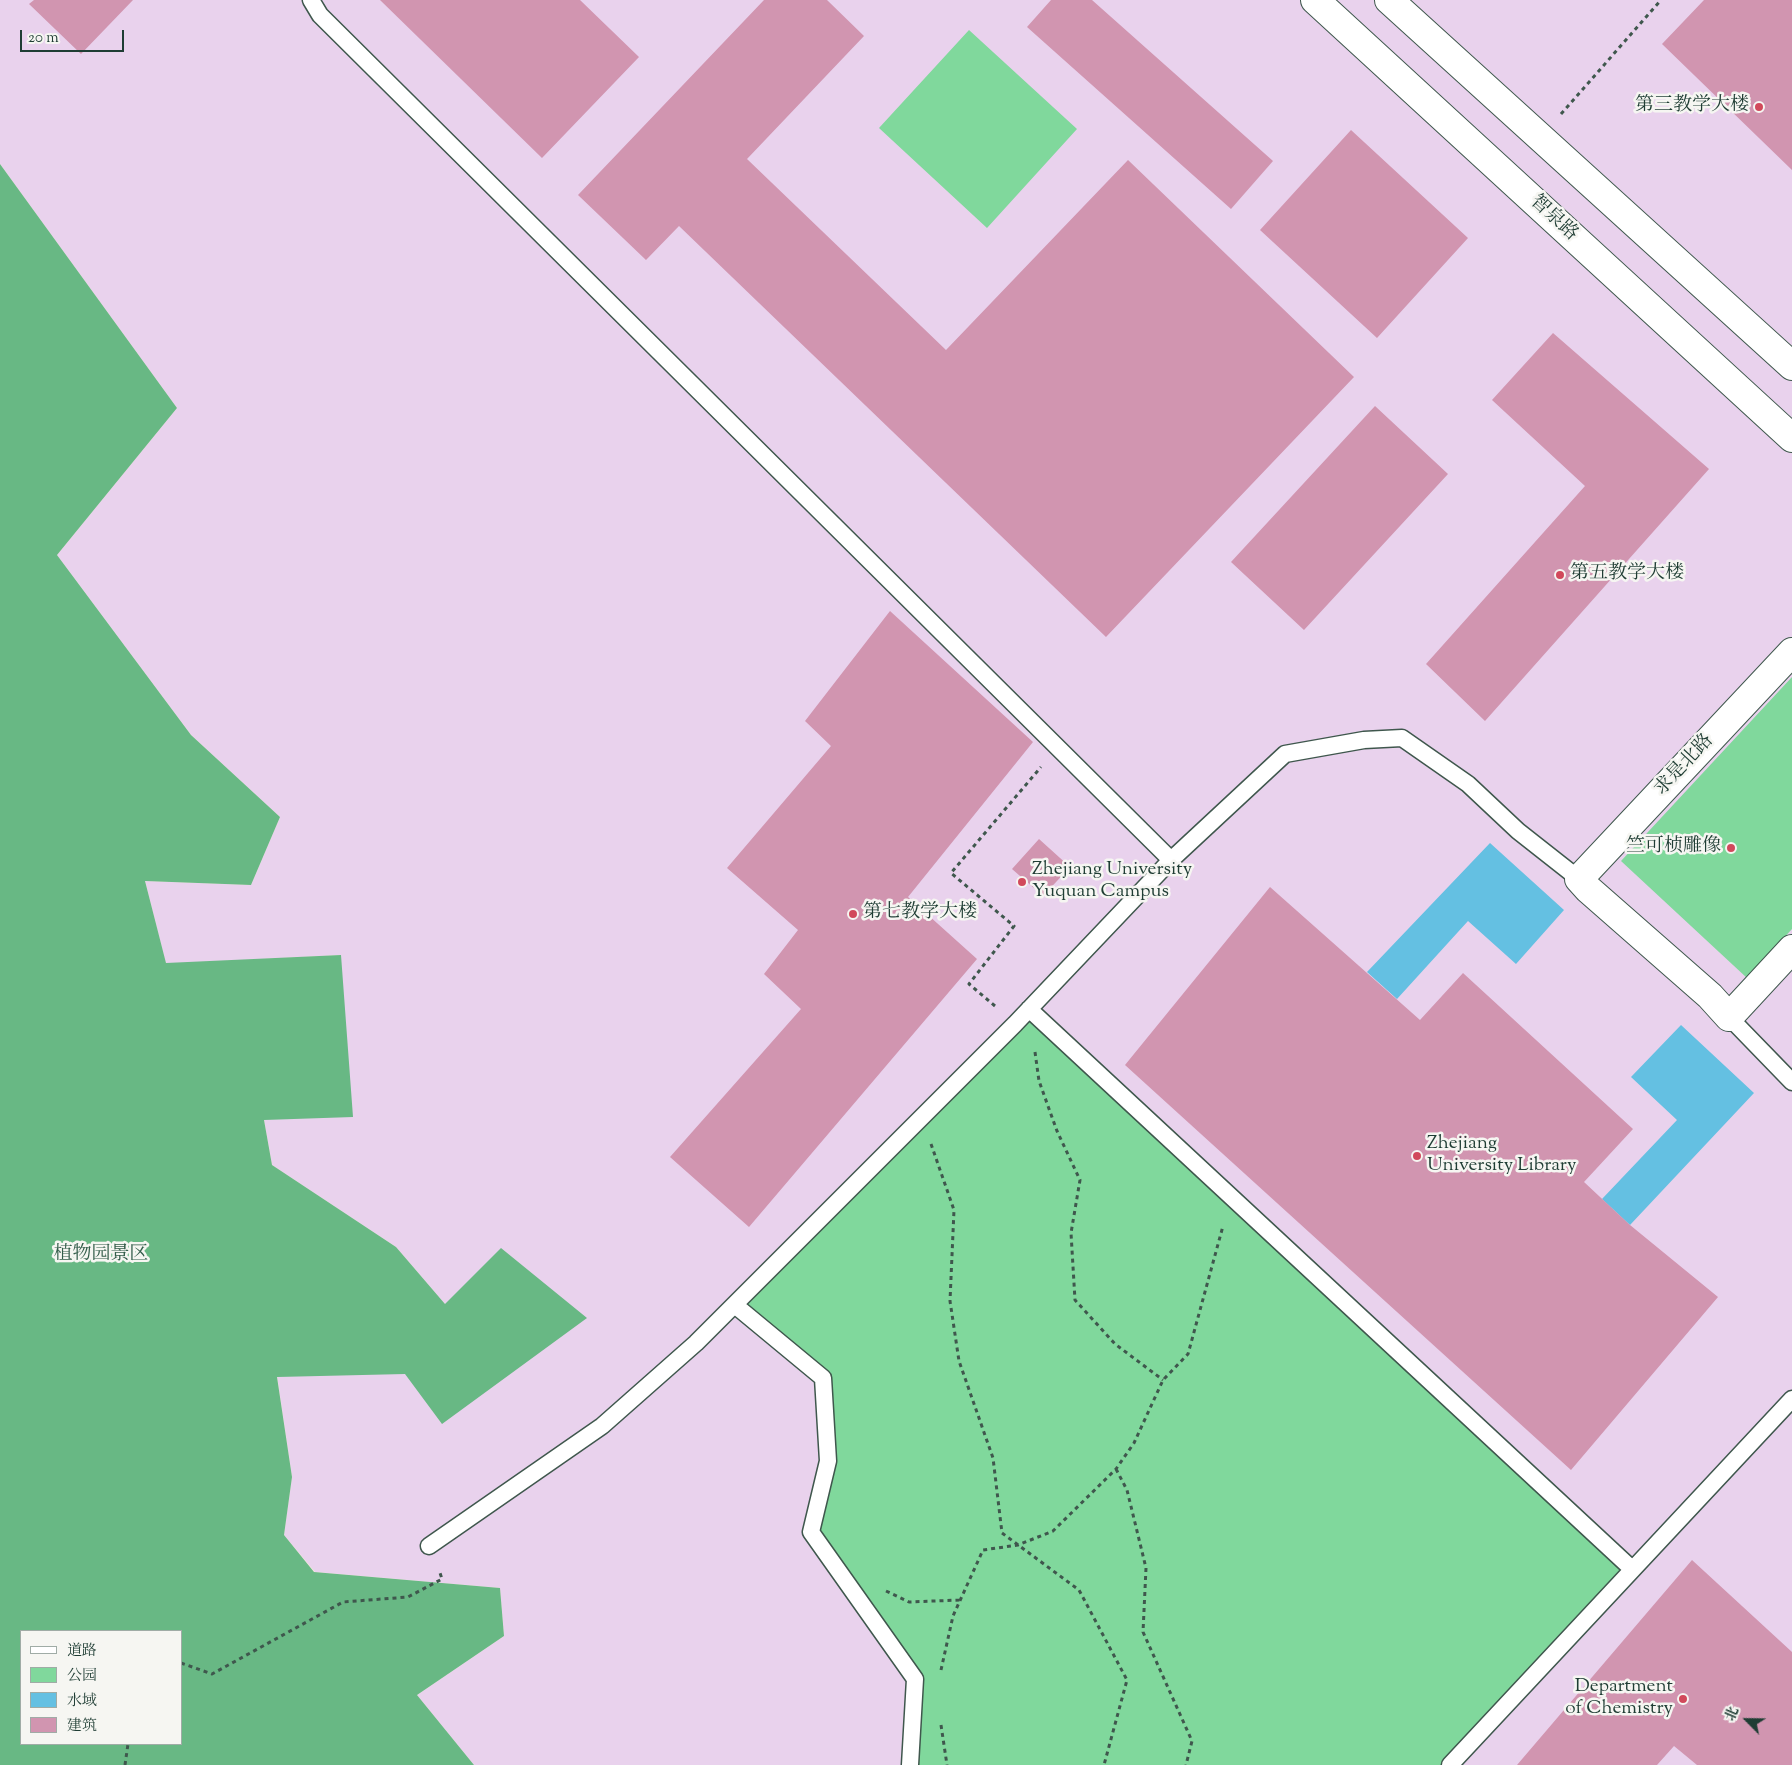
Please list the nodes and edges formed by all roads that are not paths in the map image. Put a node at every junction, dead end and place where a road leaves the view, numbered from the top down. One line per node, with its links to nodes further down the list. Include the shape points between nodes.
1 (312, 0): 7 (lane, via 320,14)
2 (1315, 0): 5 (street, 智泉路)
3 (1389, 0): 4 (street)
4 (1792, 366)
5 (1792, 438)
6 (1792, 652): 8 (street, 求是北路)
7 (1171, 860): 8 (lane, via 1285,754 1364,740 1402,738 1468,784); 10 (lane)
8 (1579, 879): 11 (street, via 1710,996)
9 (1792, 950): 11 (street)
10 (1030, 1009): 13 (lane); 16 (lane)
11 (1729, 1017): 12 (lane)
12 (1792, 1082)
13 (736, 1306): 15 (lane, via 602,1426); 17 (lane, via 823,1378 828,1461 811,1532 915,1679)
14 (1790, 1404): 16 (lane)
15 (430, 1546)
16 (1632, 1569): 18 (lane)
17 (910, 1765)
18 (1450, 1765)

